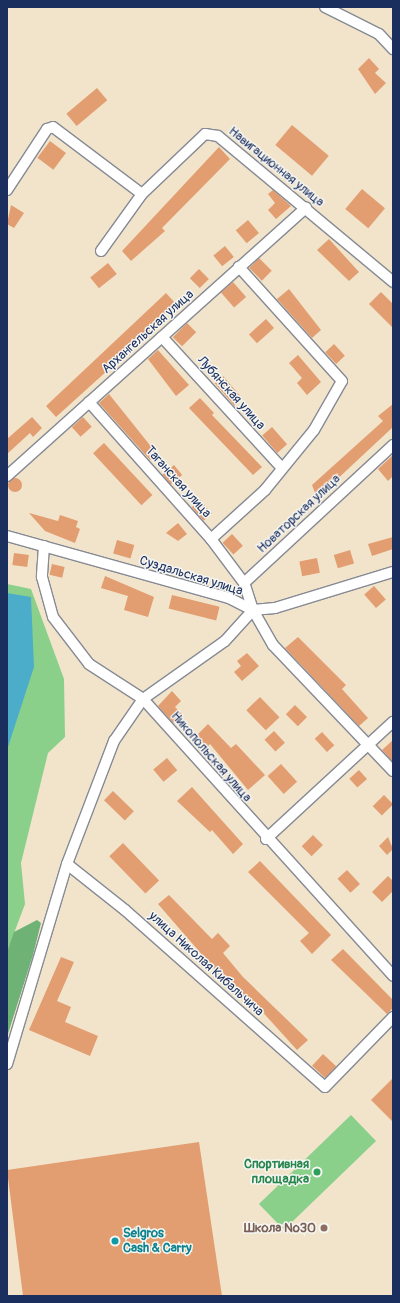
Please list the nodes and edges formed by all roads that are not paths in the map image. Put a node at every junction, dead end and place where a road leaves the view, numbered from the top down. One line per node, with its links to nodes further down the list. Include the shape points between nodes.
1 (325, 7): 2 (street, via 379,34)
2 (393, 49)
3 (11, 175): 4 (street); 5 (street, via 47,129 60,128)
4 (7, 190)
5 (142, 194): 6 (street, Навигационная улица, via 205,134 218,136); 7 (street)
6 (306, 208): 8 (street, Архангельская улица); 9 (street, Навигационная улица)
7 (101, 251)
8 (239, 267): 10 (street, Архангельская улица); 13 (street, via 342,381 314,430)
9 (393, 282)
10 (162, 337): 11 (street, Архангельская улица); 13 (street, Лубянская улица)
11 (89, 402): 14 (street, Архангельская улица); 16 (street, Таганская улица)
12 (393, 445): 19 (street, Новаторская улица)
13 (281, 467): 16 (street, via 265,490)
14 (7, 476)
15 (7, 536): 17 (street, Суздальская улица)
16 (211, 539): 19 (street, Таганская улица)
17 (44, 546): 20 (street, Суздальская улица, via 229,598); 21 (street, Никопольская улица, via 42,577 53,617 89,664)
18 (393, 572): 20 (street, via 275,608)
19 (244, 583): 20 (street)
20 (253, 610): 21 (street, via 225,641); 23 (street, Суздальская улица, via 273,645)
21 (143, 699): 25 (street, Никопольская улица); 26 (street, via 114,742)
22 (393, 722): 23 (street)
23 (367, 745): 24 (street, Суздальская улица); 25 (street)
24 (393, 771)
25 (266, 839): 27 (street, Никопольская улица)
26 (66, 864): 28 (street, улица Николая Кибальчича, via 125,910 325,1087); 29 (street)
27 (393, 976)
28 (393, 1017)
29 (7, 1064)

